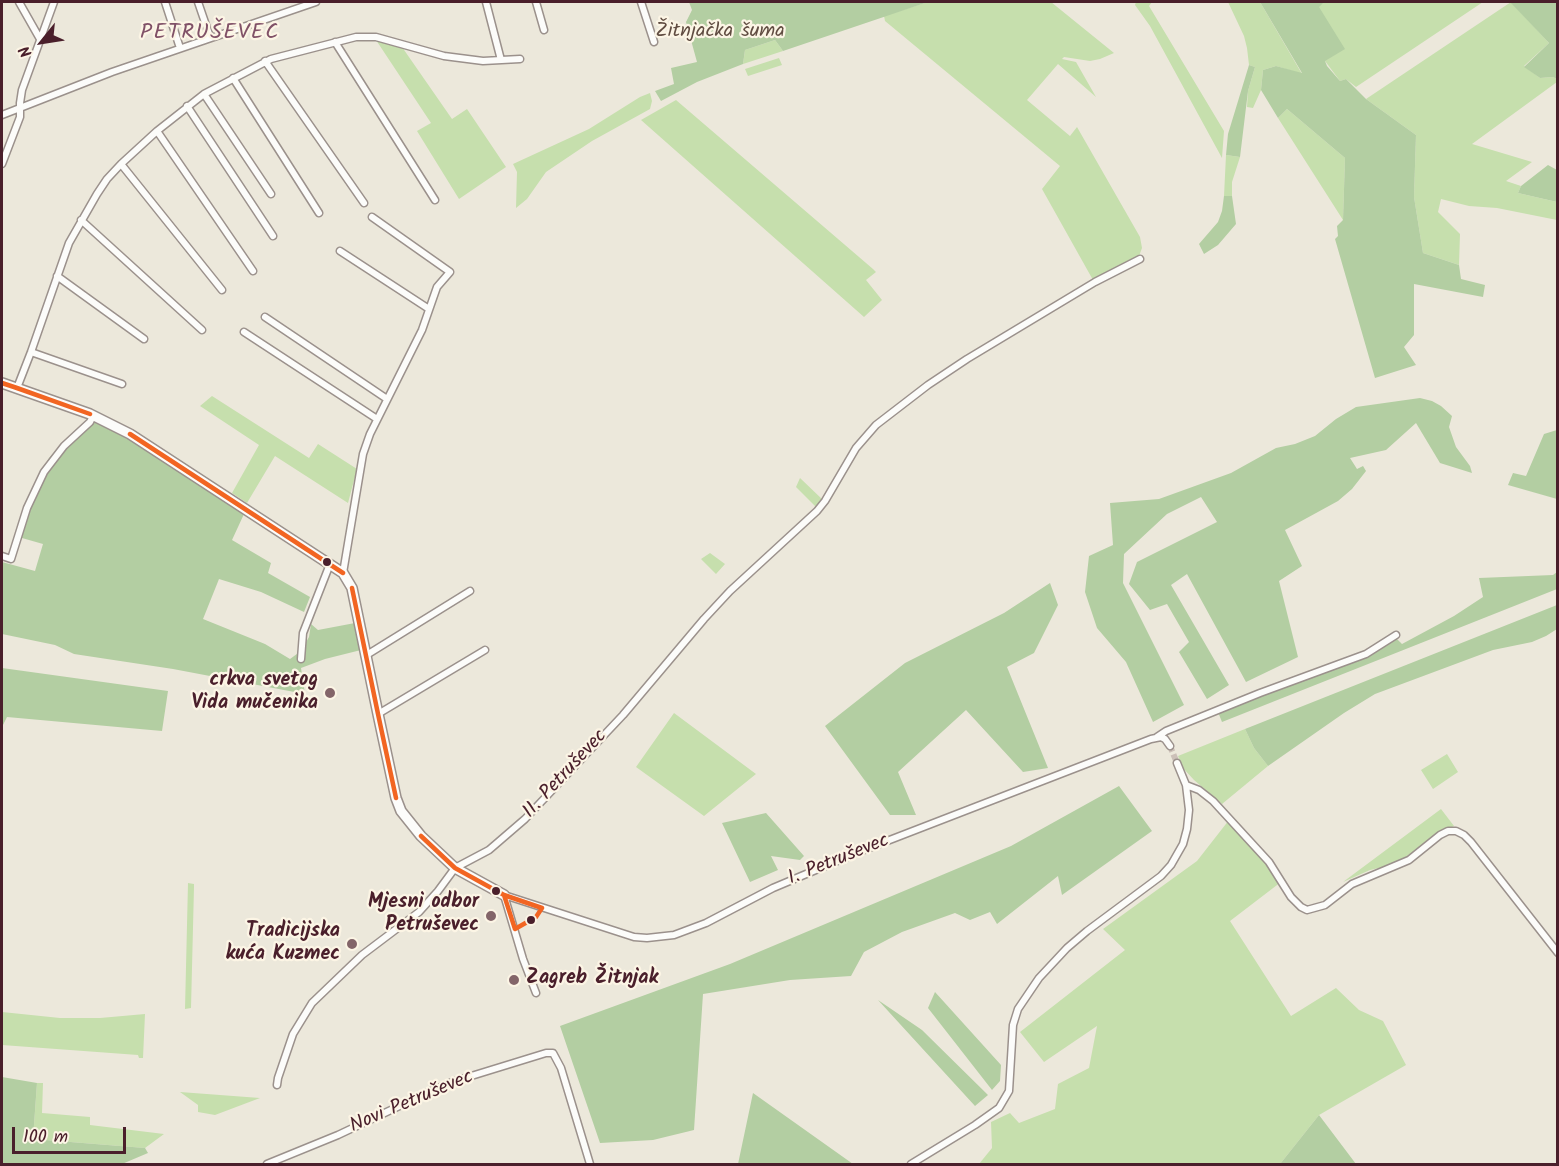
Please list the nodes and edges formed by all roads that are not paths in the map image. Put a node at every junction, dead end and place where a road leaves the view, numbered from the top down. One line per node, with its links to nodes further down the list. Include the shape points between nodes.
1 (19, 2): 11 (street)
2 (54, 2): 11 (street)
3 (165, 2): 14 (street)
4 (198, 2): 10 (street)
5 (316, 2): 10 (street)
6 (486, 2): 16 (street)
7 (536, 2): 9 (street)
8 (641, 2): 13 (street)
9 (544, 30)
10 (210, 37): 14 (street)
11 (40, 39): 21 (street, via 22,90)
12 (335, 42): 16 (street, via 376,37 444,56); 17 (street); 27 (street)
13 (654, 42)
14 (180, 48): 21 (street)
15 (520, 59): 16 (street)
16 (501, 60)
17 (265, 61): 18 (street); 28 (street)
18 (233, 78): 19 (street); 29 (street)
19 (204, 94): 20 (street); 26 (street)
20 (187, 106): 23 (street); 32 (street)
21 (20, 108): 22 (street); 24 (street, via 21,117)
22 (2, 115)
23 (157, 131): 25 (street); 35 (street)
24 (2, 164)
25 (121, 164): 31 (street); 37 (street)
26 (271, 194)
27 (435, 200)
28 (364, 203)
29 (319, 213)
30 (372, 217): 38 (street, via 450,272 437,287)
31 (81, 220): 36 (street); 40 (street)
32 (273, 236)
33 (340, 251): 38 (street)
34 (1140, 259): 63 (street, II. Petruševec, via 966,358 876,425 856,448 817,511 730,591 623,715 525,819 489,850)
35 (253, 272)
36 (57, 276): 42 (street); 43 (street)
37 (222, 290)
38 (429, 309): 47 (street)
39 (265, 316): 47 (street)
40 (202, 330)
41 (244, 332): 49 (street)
42 (144, 339)
43 (31, 352): 45 (street); 46 (street)
44 (2, 383): 46 (street)
45 (122, 384)
46 (17, 388): 48 (street)
47 (387, 399): 49 (street)
48 (93, 416): 50 (street, via 44,472 27,508 11,559); 51 (street, via 130,434)
49 (377, 419): 52 (street, via 363,454)
50 (2, 556)
51 (330, 564): 52 (street); 57 (street, via 303,633)
52 (343, 573): 56 (street, I. Petruševec, via 352,588)
53 (470, 591): 56 (street)
54 (1396, 635): 59 (street, I. Petruševec, via 1366,654)
55 (485, 650): 58 (street)
56 (365, 656): 58 (street, I. Petruševec)
57 (301, 659)
58 (378, 714): 63 (street, I. Petruševec, via 401,811 421,837)
59 (1156, 737): 60 (street, via 1165,739); 64 (street, I. Petruševec, via 856,853 674,935 634,937)
60 (1170, 746)
61 (1177, 763): 62 (street)
62 (1185, 784): 65 (street, via 1213,801 1269,862 1300,908 1307,910 1325,905 1352,884 1409,860 1432,840 1456,831 1472,842); 71 (street, via 1187,829 1171,865 1067,948 1017,1009 1009,1091 999,1108)
63 (455, 868): 64 (street, I. Petruševec); 67 (street, via 419,912 362,955 312,1003 288,1046)
64 (504, 895): 66 (street)
65 (1557, 953)
66 (536, 993)
67 (277, 1085)
68 (275, 1163): 69 (street, Novi Petruševec); 70 (street, Novi Petruševec, via 455,1081 553,1053)
69 (267, 1164)
70 (590, 1164)
71 (911, 1164)

